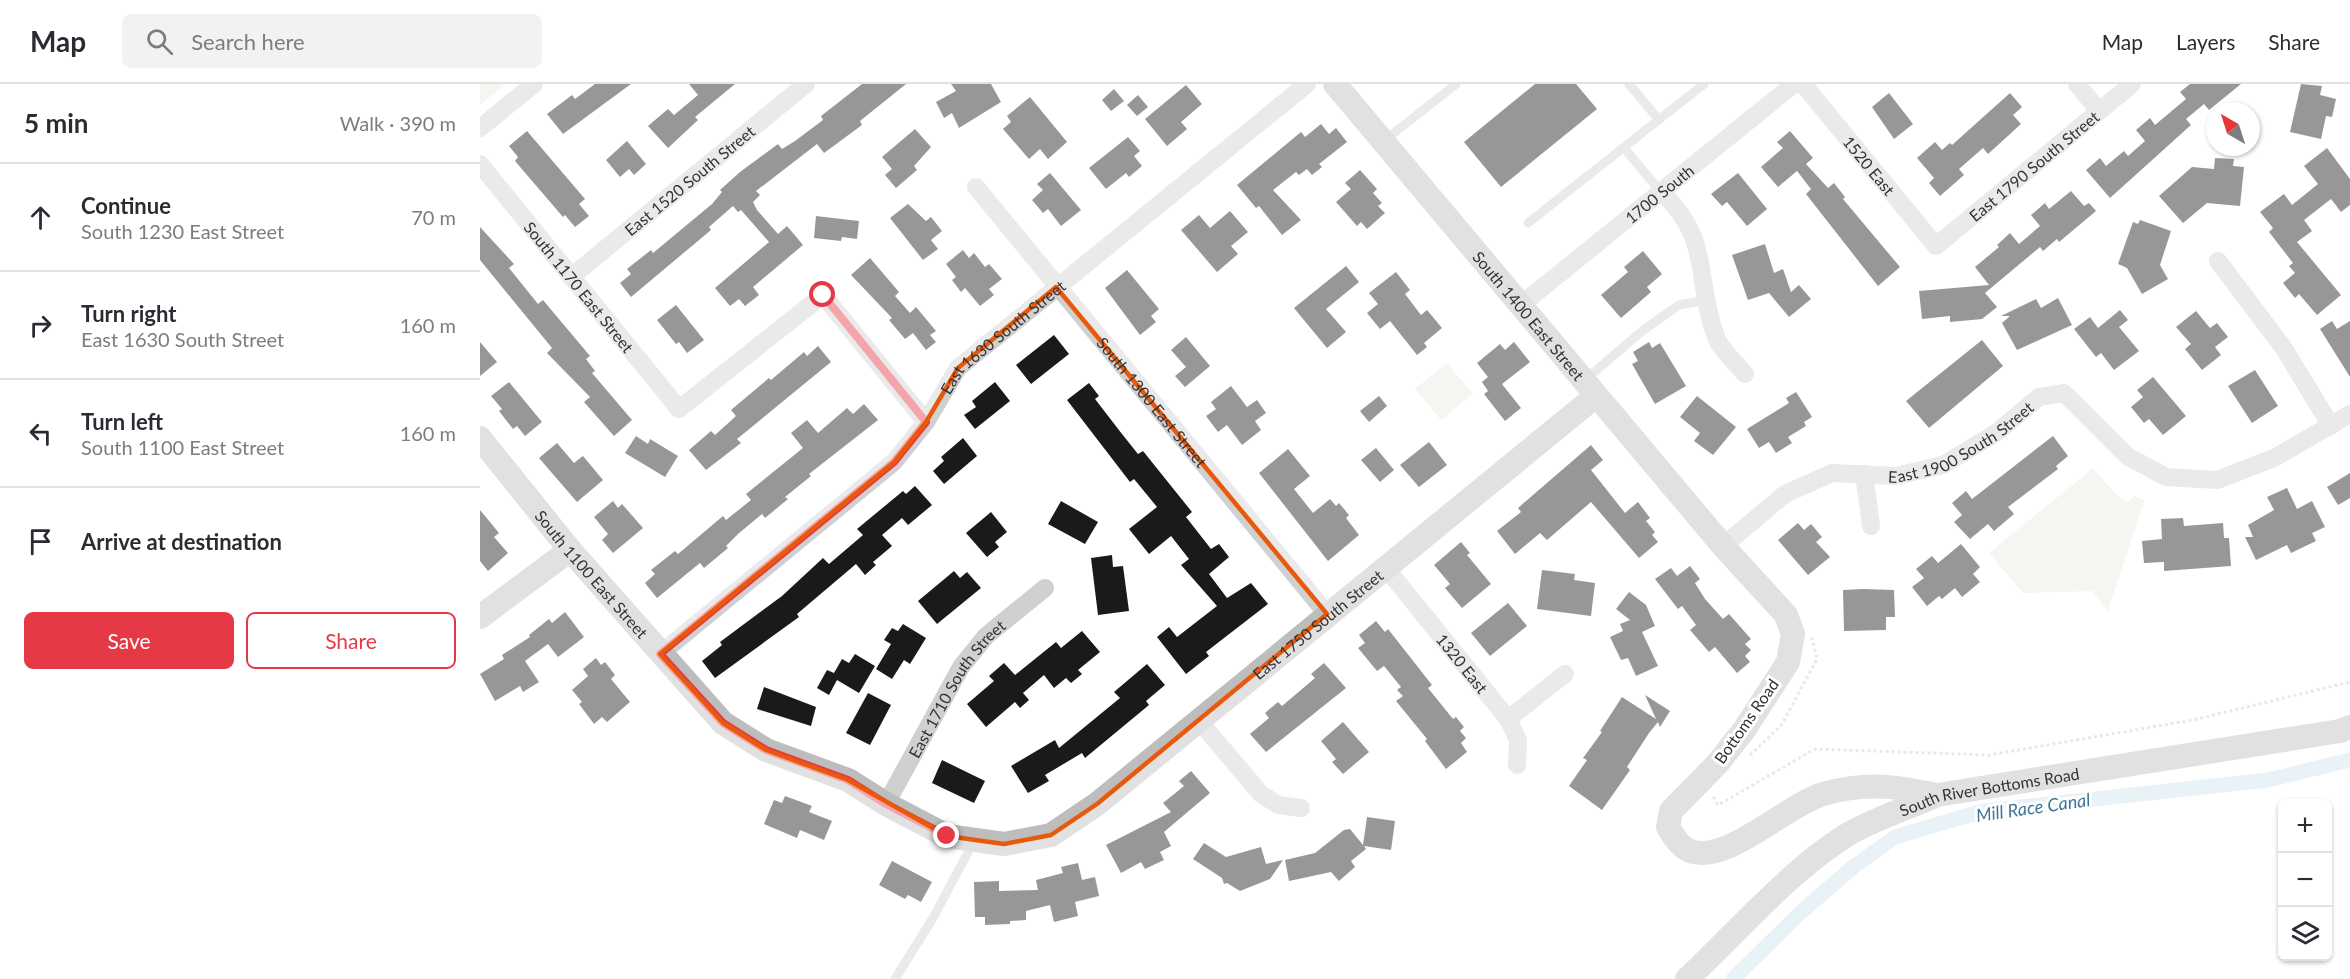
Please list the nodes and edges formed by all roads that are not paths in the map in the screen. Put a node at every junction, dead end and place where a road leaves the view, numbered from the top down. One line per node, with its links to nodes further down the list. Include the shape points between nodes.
1 (534, 84): 14 (street)
2 (807, 84): 23 (street, East 1520 South Street)
3 (1307, 84): 24 (street, East 1630 South Street)
4 (1335, 84): 15 (street, South 1400 East Street)
5 (1456, 84): 15 (lane)
6 (1629, 84): 13 (lane)
7 (1704, 84): 13 (lane)
8 (1794, 84): 19 (street, 1700 South)
9 (1803, 84): 21 (street, 1520 East)
10 (2077, 84): 12 (street)
11 (2132, 84): 12 (street, East 1790 South Street)
12 (2099, 111): 21 (street, East 1790 South Street)
13 (1659, 120): 16 (lane)
14 (480, 128)
15 (1384, 141): 26 (street, South 1400 East Street)
16 (1624, 148): 19 (lane); 20 (lane)
17 (480, 164): 23 (street, South 1170 East Street)
18 (976, 187): 24 (street, South 1300 East Street)
19 (1661, 192): 25 (street, via 1686,218 1698,243); 26 (street, 1700 South)
20 (1528, 223)
21 (1936, 246)
22 (2218, 261): 31 (street, via 2283,347)
23 (571, 277): 30 (street, South 1170 East Street, via 679,409 823,295)
24 (1056, 287): 30 (street, East 1630 South Street, via 958,368); 39 (street, South 1300 East Street)
25 (1706, 300): 27 (street, via 1717,340); 28 (lane, via 1679,305 1642,331)
26 (1522, 304): 28 (street, South 1400 East Street)
27 (1745, 374)
28 (1590, 388): 35 (street, South 1400 East Street); 37 (street, East 1750 South Street)
29 (2350, 414): 31 (street, East 1900 South Street)
30 (926, 422): 41 (street, East 1630 South Street, via 894,462)
31 (2331, 426): 33 (street, East 1900 South Street, via 2274,458 2217,480 2166,477 2127,456 2064,393 2039,397 1996,433 1943,465 1896,476)
32 (480, 438): 36 (street, South 1100 East Street)
33 (1864, 474): 34 (street); 35 (street, East 1900 South Street, via 1832,473 1785,494)
34 (1871, 526)
35 (1723, 546): 47 (street, Bottoms Road, via 1786,615 1793,634 1788,662 1744,730 1671,811 1668,827 1676,840 1688,851 1722,850 1798,804 1844,789 1891,785)
36 (570, 550): 40 (street); 41 (street, South 1100 East Street)
37 (1386, 568): 39 (street, East 1750 South Street); 43 (street, 1320 East)
38 (1045, 588): 48 (street, East 1710 South Street, via 986,636 961,667)
39 (1328, 614): 44 (street, East 1750 South Street)
40 (480, 617)
41 (660, 654): 48 (street, South 1100 East Street, via 723,723 766,750 848,780)
42 (1565, 674): 43 (street)
43 (1508, 719): 46 (street, 1320 East, via 1518,740)
44 (1200, 722): 49 (street, via 1261,794 1278,805); 50 (street, East 1750 South Street, via 1096,804 1051,835)
45 (2350, 727): 47 (street, South River Bottoms Road)
46 (1517, 765)
47 (1937, 795): 53 (street, South River Bottoms Road, via 1836,842)
48 (886, 804): 51 (street, South 1100 East Street, via 947,836)
49 (1301, 808)
50 (1031, 839): 51 (street, South 1100 East Street, via 1004,844)
51 (974, 840): 52 (lane)
52 (895, 979)
53 (1687, 979)

